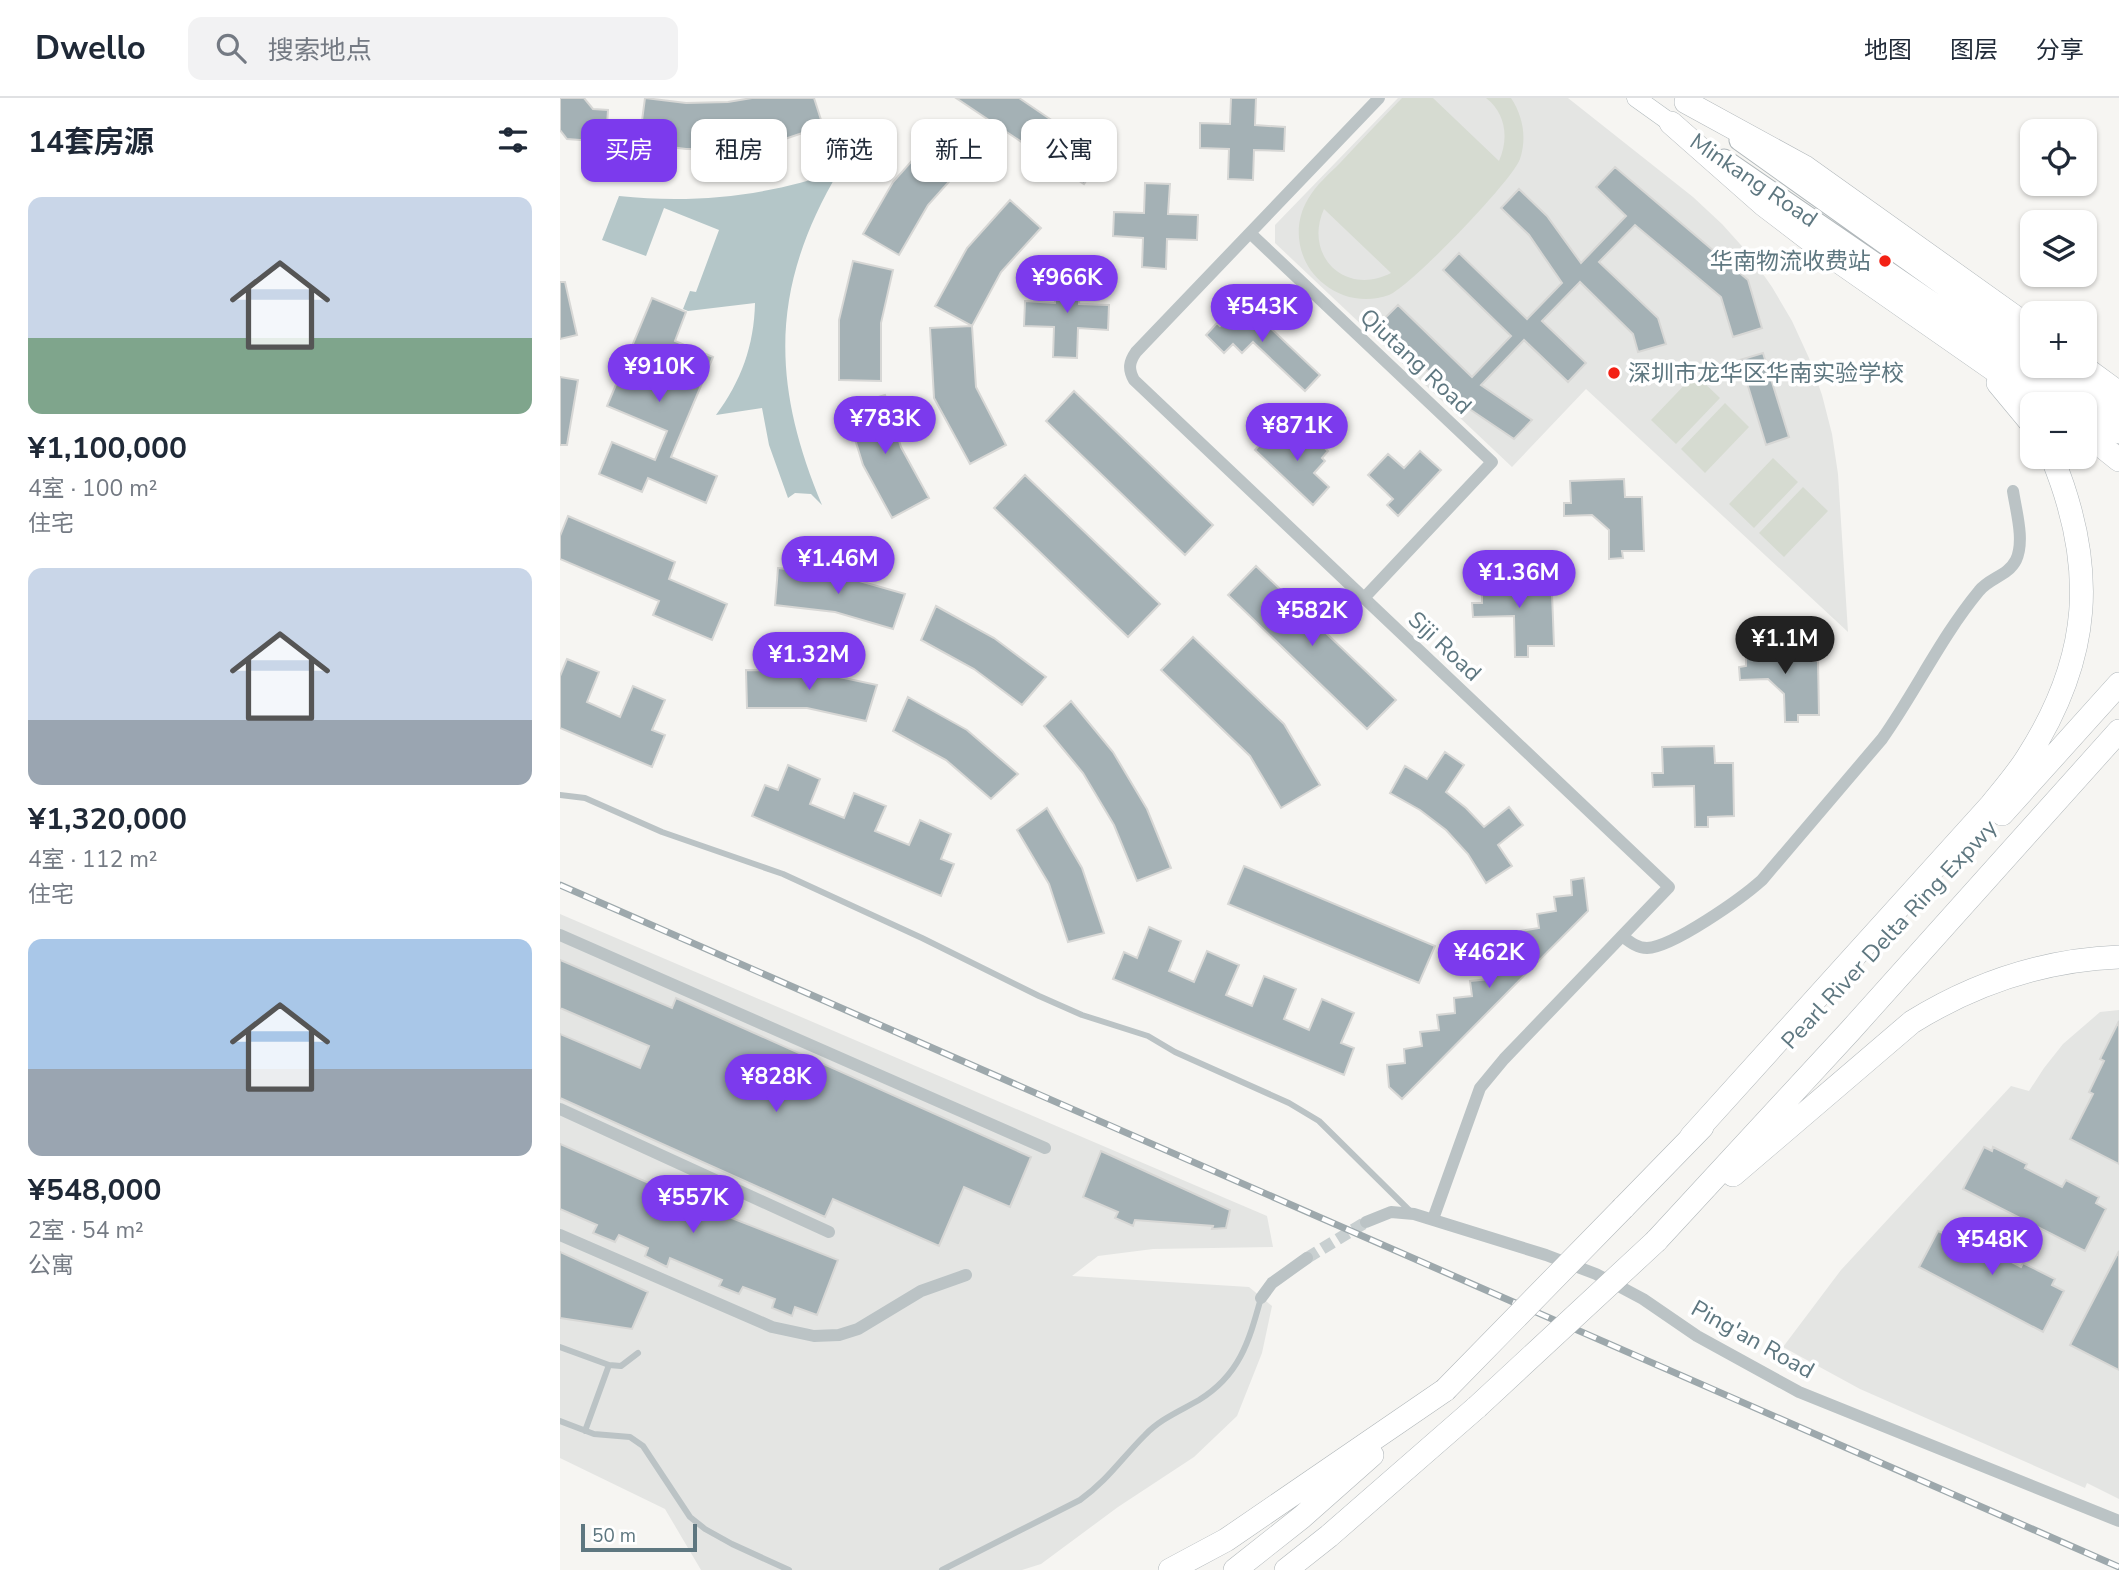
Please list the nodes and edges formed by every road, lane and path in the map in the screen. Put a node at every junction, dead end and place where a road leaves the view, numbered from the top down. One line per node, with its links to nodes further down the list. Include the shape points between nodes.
1 (1379, 98): 5 (street, Siji Road)
2 (1636, 98): 4 (main road, Minkang Road)
3 (1683, 100): 6 (highway, via 1805,167)
4 (1671, 123): 7 (highway, via 1795,230); 13 (main road, Minkang Road)
5 (1250, 233): 23 (street, Siji Road, via 1136,352 1130,373); 23 (street, Qiutang Road, via 1492,462)
6 (2020, 325)
7 (1966, 352): 12 (highway); 15 (highway)
8 (2097, 365): 9 (highway)
9 (2119, 375)
10 (2097, 377): 14 (highway)
11 (2073, 378): 16 (main road)
12 (2025, 392)
13 (2062, 392)
14 (2119, 393)
15 (2020, 409)
16 (2119, 412)
17 (2097, 417): 18 (main road, Minkang Road)
18 (2119, 433)
19 (2097, 442): 20 (highway)
20 (2119, 460)
21 (2056, 469): 31 (highway, via 2075,522 2082,564 2081,620 2072,667 2054,712 2026,760 1991,805)
22 (2013, 491): 28 (street, via 2017,559 1981,588 1882,739 1762,880 1747,894 1665,942 1638,947)
23 (1364, 598): 28 (street, Siji Road, via 1669,887)
24 (2119, 684): 31 (highway, Pearl River Delta Ring Expwy, via 1832,1002)
25 (2119, 731): 38 (highway, Pearl River Delta Ring Expwy)
26 (560, 795): 33 (lane, via 585,798 662,832 783,874 1050,1001 1148,1035 1175,1052 1289,1102 1319,1121)
27 (560, 935): 32 (street)
28 (1622, 936): 34 (street, via 1480,1088)
29 (2119, 957): 38 (highway, via 2020,973 1936,1007 1912,1022)
30 (560, 1108): 36 (street)
31 (1691, 1137): 45 (highway, Pearl River Delta Ring Expwy, bridge)
32 (1045, 1148)
33 (1414, 1214): 34 (street, Ping'an Road); 35 (street, Ping'an Road, via 1391,1212)
34 (1433, 1219): 48 (street, Ping'an Road, via 1596,1274 1799,1392)
35 (1366, 1222)
36 (829, 1232)
37 (560, 1235): 40 (street, via 772,1327 814,1336 858,1329 921,1291)
38 (1656, 1241): 53 (highway, bridge, via 1477,1407)
39 (1307, 1258): 41 (street, via 1272,1283)
40 (966, 1275)
41 (1261, 1298): 50 (lane, via 1242,1358 1213,1391 1145,1434 1101,1485 1080,1500)
42 (560, 1347): 44 (lane)
43 (638, 1353): 44 (lane, via 621,1366)
44 (609, 1365): 47 (lane)
45 (1445, 1390): 51 (highway, via 1226,1540); 52 (highway)
46 (560, 1421): 47 (lane)
47 (585, 1431): 49 (lane, via 629,1437 643,1446 690,1517 732,1545)
48 (2119, 1521)
49 (789, 1570)
50 (942, 1570)
51 (1170, 1570)
52 (1235, 1570)
53 (1286, 1570)

